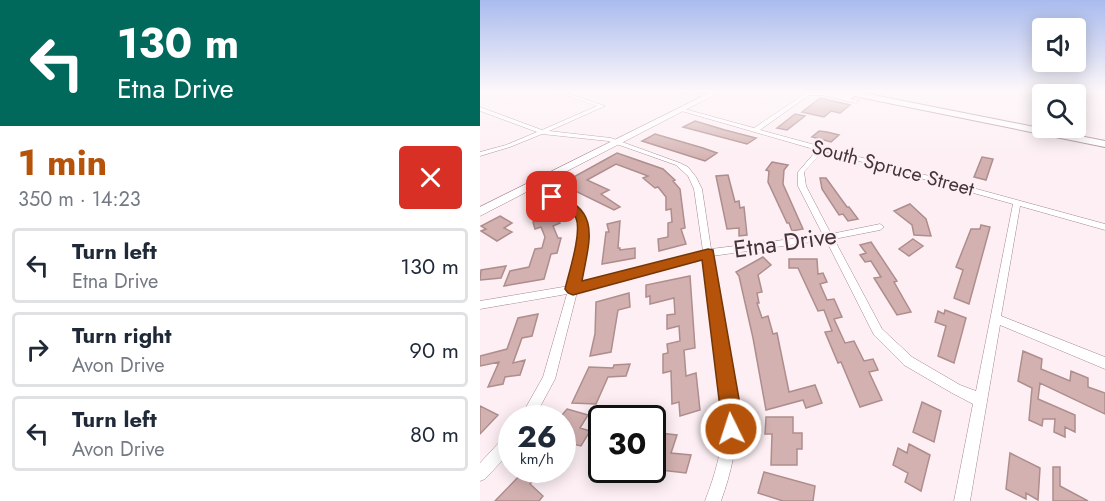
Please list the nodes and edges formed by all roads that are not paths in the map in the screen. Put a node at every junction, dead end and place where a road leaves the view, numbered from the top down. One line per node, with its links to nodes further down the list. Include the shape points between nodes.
1 (495, 114): 14 (street)
2 (583, 114): 14 (street)
3 (672, 114): 18 (main road)
4 (697, 114): 13 (street, South Spruce Street)
5 (779, 114): 13 (street)
6 (949, 114): 12 (highway)
7 (960, 114): 12 (highway)
8 (996, 114): 10 (highway)
9 (1007, 114): 11 (highway)
10 (1032, 121)
11 (1032, 121)
12 (1024, 127): 19 (highway)
13 (756, 130): 20 (street, South Spruce Street)
14 (543, 132): 18 (street); 21 (street)
15 (1086, 132): 17 (highway)
16 (1086, 133): 17 (highway)
17 (1105, 136)
18 (618, 142): 22 (main road); 28 (street, via 690,172 698,189)
19 (1105, 144)
20 (822, 148): 23 (street, South Spruce Street); 27 (street, via 804,166 800,178)
21 (483, 153)
22 (530, 186): 24 (main road); 29 (street, via 566,204 582,218 583,237)
23 (1017, 202): 26 (street, South Spruce Street); 31 (street)
24 (480, 212)
25 (880, 227): 27 (street, Etna Drive)
26 (1105, 227)
27 (828, 237): 28 (street, Etna Drive); 33 (street, via 878,332 892,348 930,375)
28 (708, 253): 29 (street, Etna Drive); 37 (street, via 732,416 726,468)
29 (573, 289): 30 (street, Etna Drive); 34 (street, via 549,379)
30 (480, 305)
31 (996, 319): 32 (street); 33 (street)
32 (1105, 363)
33 (980, 400): 38 (street)
34 (534, 405)
35 (498, 454): 36 (street)
36 (480, 474)
37 (713, 501)
38 (962, 501)

